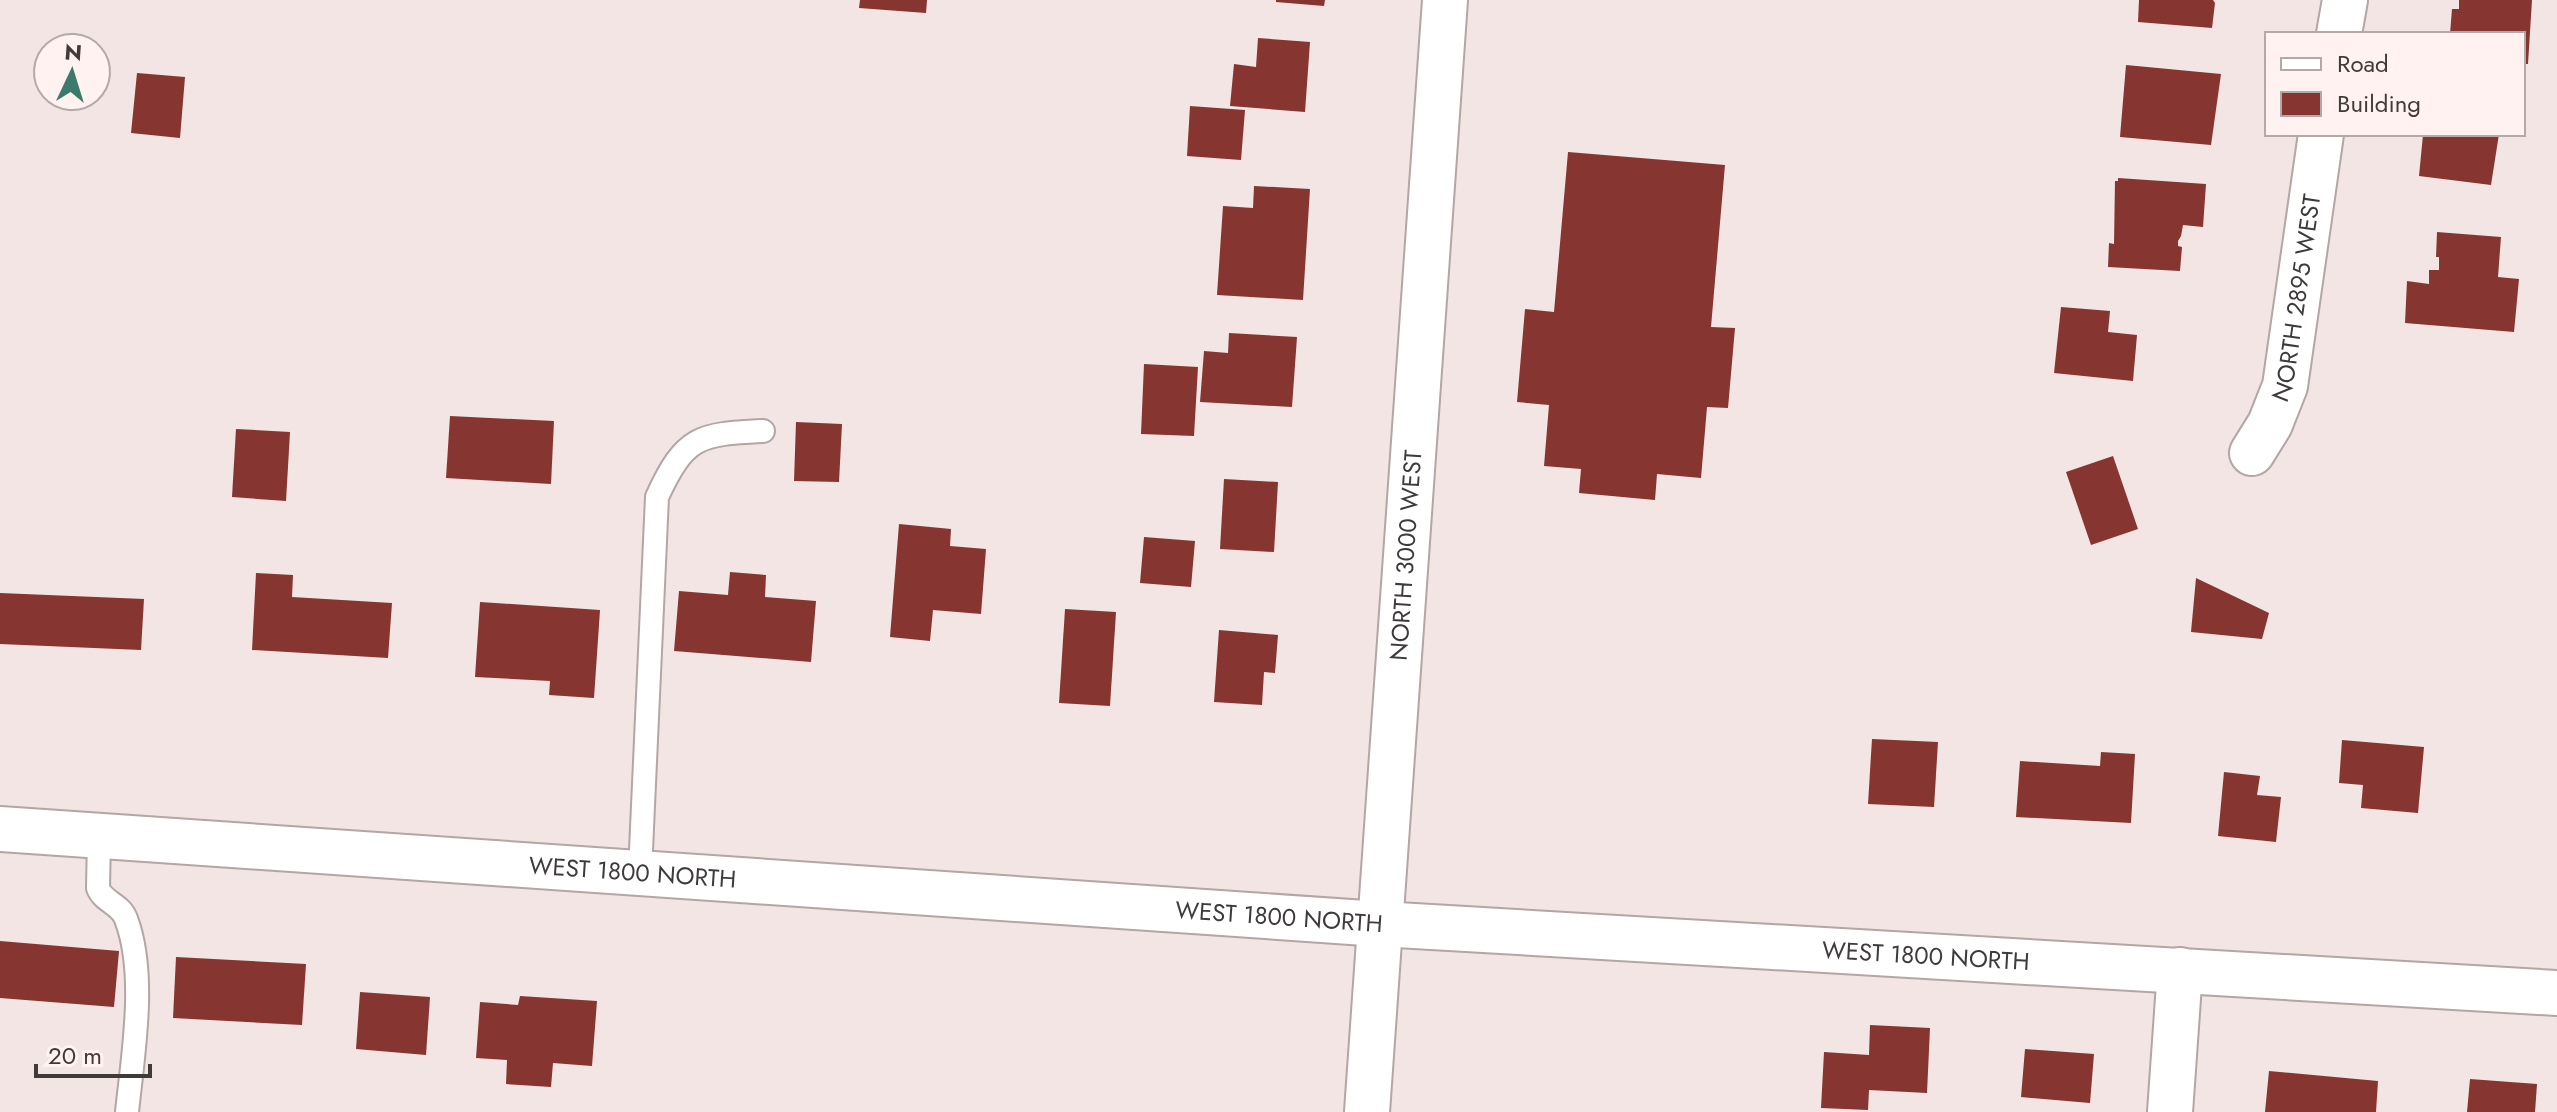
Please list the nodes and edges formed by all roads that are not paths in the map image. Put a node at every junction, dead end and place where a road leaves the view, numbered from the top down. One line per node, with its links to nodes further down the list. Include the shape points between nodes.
1 (1445, 0): 10 (main road, NORTH 3000 WEST)
2 (2345, 0): 3 (main road)
3 (2339, 32)
4 (2321, 136): 6 (main road, NORTH 2895 WEST, via 2285,386)
5 (763, 431): 9 (lane, via 714,434 689,447 672,465 657,497)
6 (2252, 453)
7 (0, 829): 8 (main road, WEST 1800 NORTH)
8 (99, 837): 9 (main road, WEST 1800 NORTH); 13 (lane, via 98,888 124,914 134,949)
9 (640, 872): 10 (main road, WEST 1800 NORTH)
10 (1380, 924): 11 (main road, WEST 1800 NORTH); 14 (main road, NORTH 3000 WEST)
11 (2180, 970): 12 (main road, WEST 1800 NORTH); 15 (main road)
12 (2557, 993)
13 (127, 1112)
14 (1367, 1112)
15 (2170, 1112)

